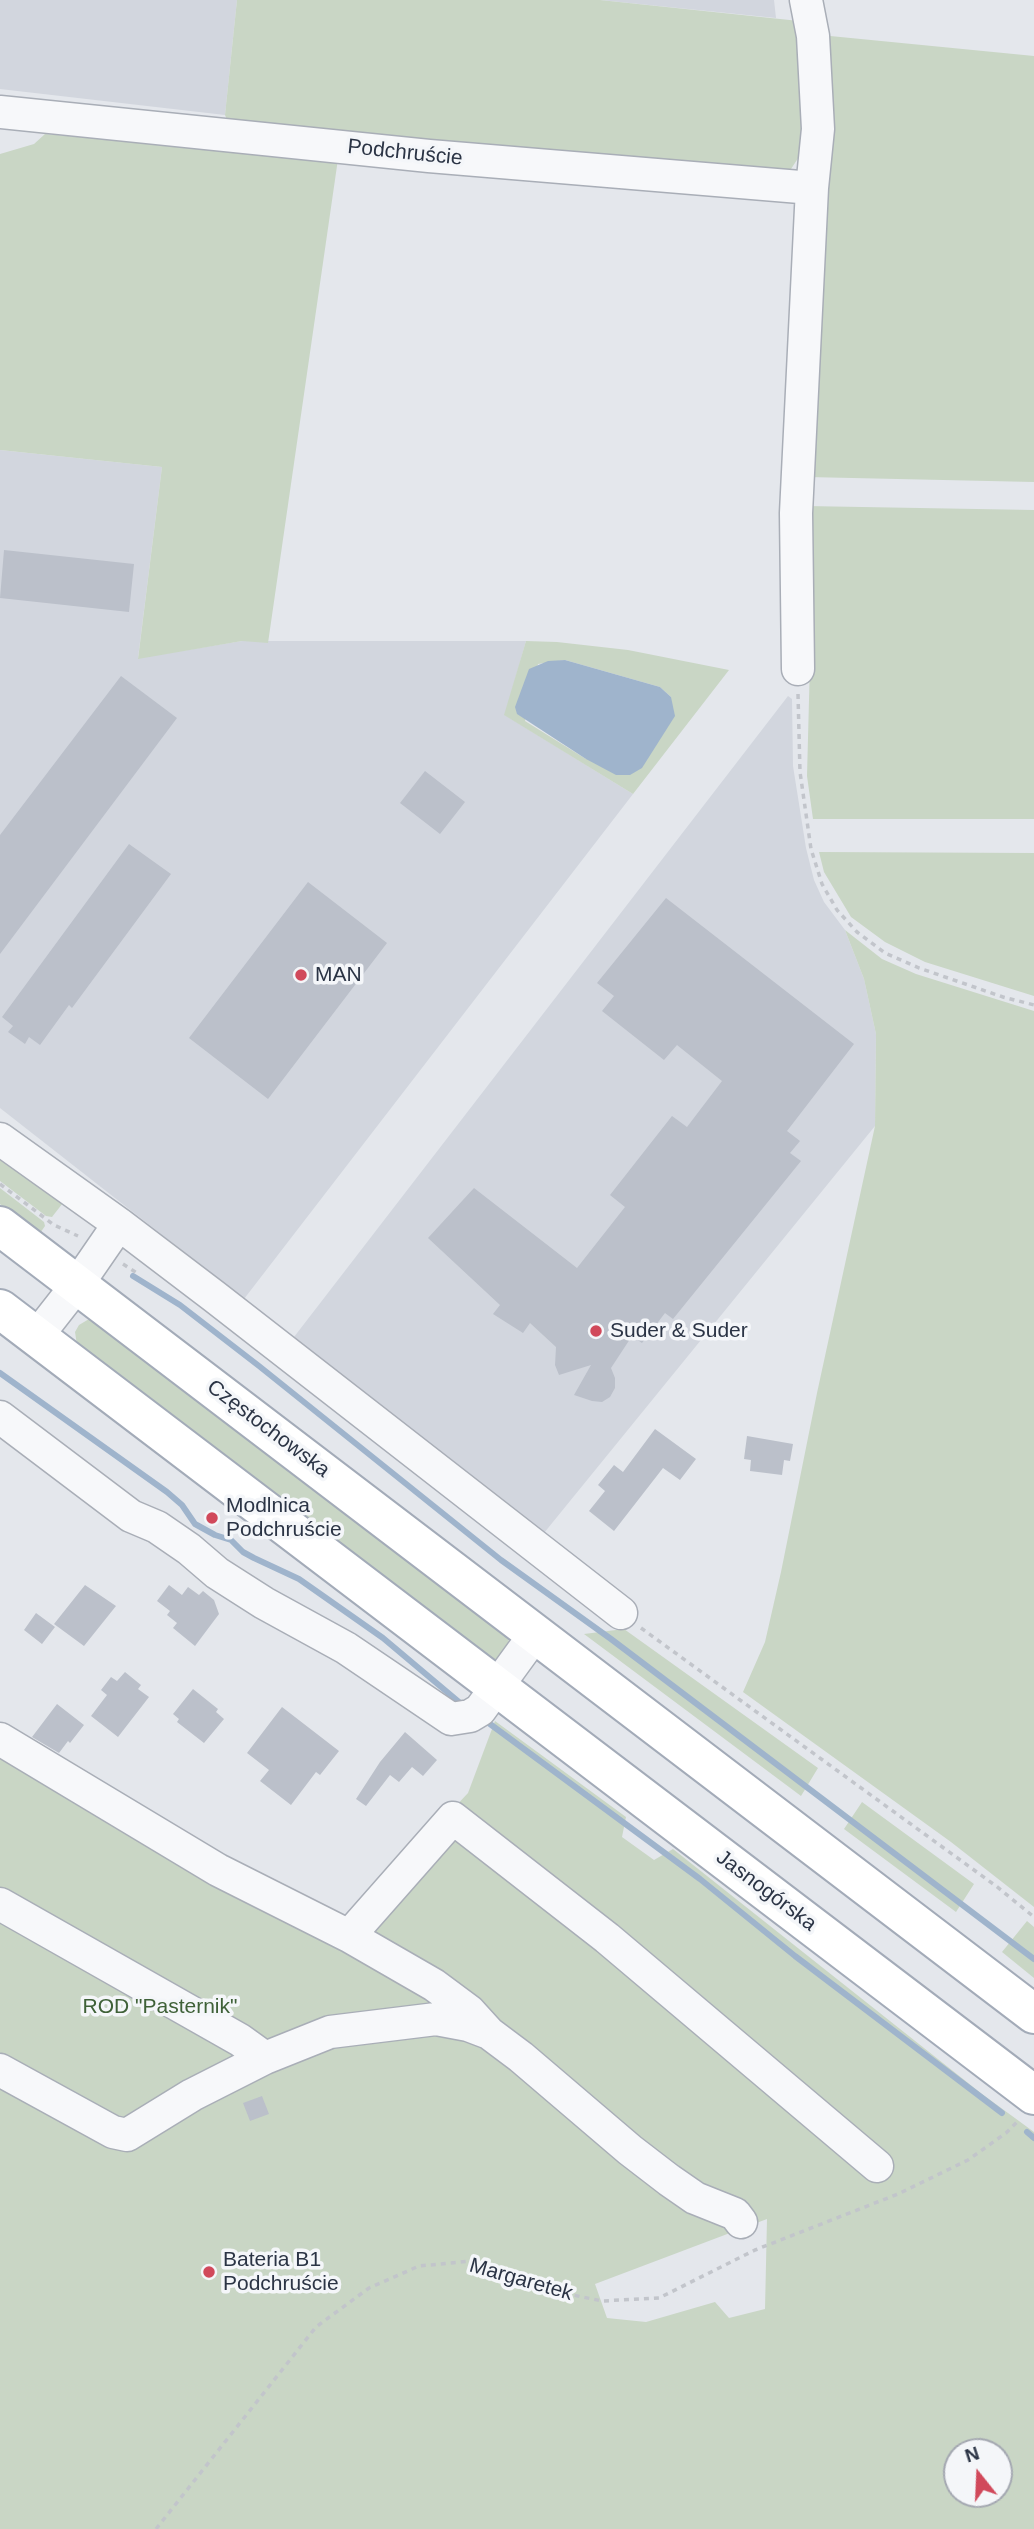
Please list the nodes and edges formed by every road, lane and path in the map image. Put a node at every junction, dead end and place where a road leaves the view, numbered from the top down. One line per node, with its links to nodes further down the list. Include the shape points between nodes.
1 (806, 0): 3 (street, via 813,36 818,130)
2 (0, 112): 3 (street, Podchruście, via 429,156)
3 (811, 188): 4 (street, via 796,513)
4 (798, 669): 5 (path, via 800,772 811,849 822,884 837,910 885,953)
5 (1034, 1005)
6 (0, 1139): 8 (street)
7 (0, 1184): 9 (path)
8 (119, 1224): 11 (street); 15 (street)
9 (54, 1225)
10 (0, 1226): 11 (main road, Częstochowska)
11 (77, 1285): 13 (street); 16 (main road, Częstochowska)
12 (0, 1309): 13 (main road)
13 (37, 1336): 17 (main road)
14 (0, 1417): 17 (street, via 131,1516 157,1527 217,1573 346,1648 451,1718 480,1710)
15 (621, 1614): 20 (path)
16 (536, 1633): 17 (street); 22 (main road)
17 (498, 1686): 26 (main road, Jasnogórska)
18 (0, 1739): 21 (street, via 218,1870)
19 (0, 1904): 24 (street)
20 (1034, 1917)
21 (349, 1936): 23 (street, via 433,1985 469,2011); 27 (street, via 453,1818 607,1938)
22 (1034, 2014)
23 (489, 2033): 24 (street, via 436,2019 330,2032); 28 (street, via 659,2172 695,2198 735,2214)
24 (265, 2058): 25 (street, via 127,2135 113,2132)
25 (0, 2070)
26 (1029, 2104): 29 (path, Margaretek, via 1006,2133 968,2160 898,2194 755,2250 659,2298 602,2301 534,2287 472,2261 419,2266 369,2288 316,2327)
27 (877, 2166)
28 (741, 2222)
29 (156, 2529)

